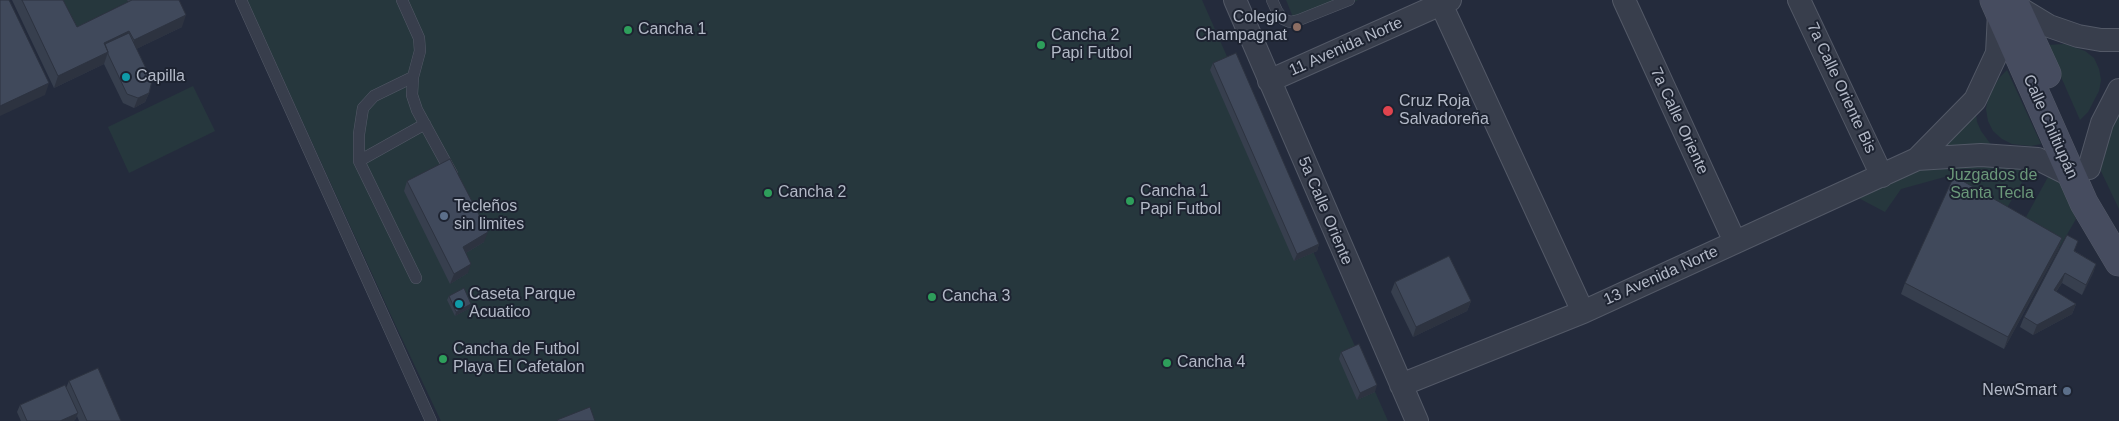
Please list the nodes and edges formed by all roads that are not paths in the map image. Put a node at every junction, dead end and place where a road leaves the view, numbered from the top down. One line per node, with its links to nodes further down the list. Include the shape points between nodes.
1 (241, 0): 25 (lane)
2 (402, 0): 11 (lane, via 419,38 420,51)
3 (1235, 0): 12 (street, 5a Calle Oriente)
4 (1272, 0): 5 (lane, via 1283,19 1290,22)
5 (1349, 0)
6 (1624, 0): 20 (street, 7a Calle Oriente)
7 (1800, 0): 18 (street, 7a Calle Oriente Bis)
8 (1445, 2): 12 (street, 11 Avenida Norte); 23 (street)
9 (2006, 5): 10 (street, via 2078,36); 15 (street, 13 Avenida Norte, via 1997,53 1975,100); 17 (main road, Calle Chiltiupán)
10 (2119, 40)
11 (413, 77): 14 (lane, via 412,95); 16 (lane, via 374,96 363,108)
12 (1269, 82): 24 (street, 5a Calle Oriente)
13 (2119, 90): 17 (street)
14 (425, 124): 16 (lane); 19 (lane)
15 (1918, 159): 17 (street, 13 Avenida Norte, via 1981,155 2038,159); 18 (street, 13 Avenida Norte)
16 (359, 162): 22 (lane)
17 (2080, 172): 21 (main road, Calle Chiltiupán, via 2102,196)
18 (1882, 176): 20 (street, 13 Avenida Norte)
19 (457, 182)
20 (1735, 242): 23 (street, 13 Avenida Norte)
21 (2116, 256)
22 (416, 278)
23 (1583, 312): 24 (street, 13 Avenida Norte)
24 (1401, 385): 26 (street, 5a Calle Oriente)
25 (431, 421)
26 (1416, 421)

